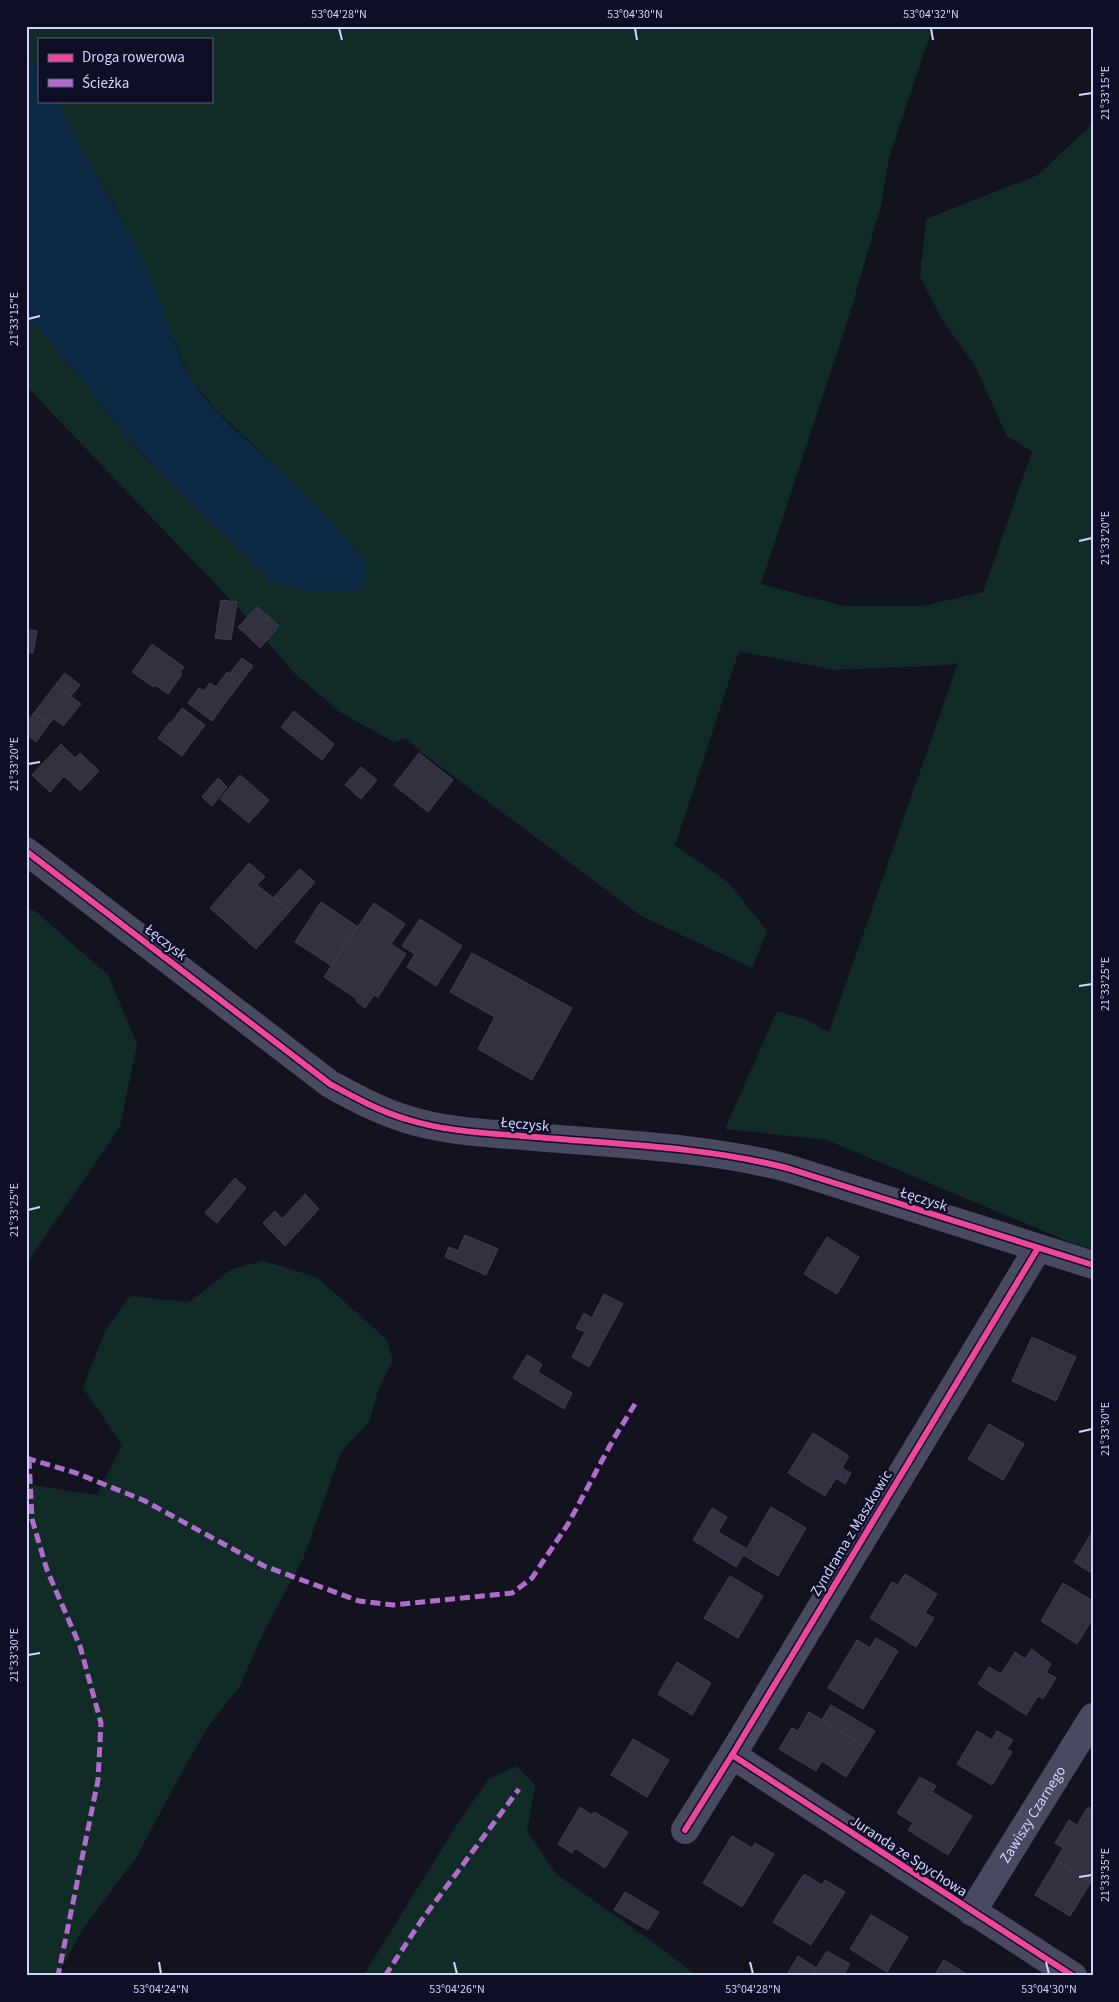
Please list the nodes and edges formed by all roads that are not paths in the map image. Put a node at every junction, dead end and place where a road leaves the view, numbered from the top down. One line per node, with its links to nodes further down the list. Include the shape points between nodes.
1 (26, 850): 2 (street, Łęczysk, via 330,1084 407,1120 477,1132 757,1161)
2 (1038, 1248): 3 (street, Łęczysk); 5 (street, Zyndrama z Maszkowic)
3 (1093, 1264)
4 (1093, 1718): 7 (street, Zawiszy Czarnego)
5 (732, 1755): 6 (street, Zyndrama z Maszkowic); 7 (street, Juranda ze Spychowa)
6 (685, 1830)
7 (972, 1912): 8 (street, Juranda ze Spychowa)
8 (1073, 1976)

